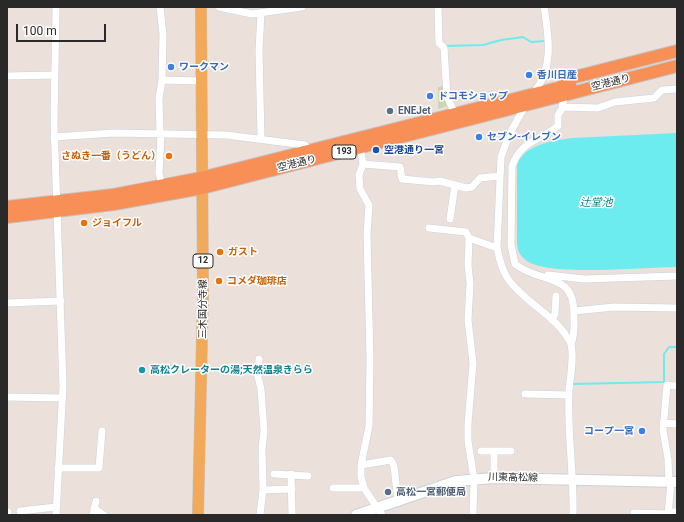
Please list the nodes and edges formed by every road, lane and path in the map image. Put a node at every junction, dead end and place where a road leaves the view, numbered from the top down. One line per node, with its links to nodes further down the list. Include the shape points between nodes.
1 (56, 7): 13 (street)
2 (160, 7): 15 (street, via 163,35)
3 (201, 7): 16 (main road, 三木国分寺線 / 12)
4 (219, 7): 8 (street, via 240,13)
5 (302, 7): 8 (street)
6 (438, 7): 21 (street, via 438,43 444,48 447,96)
7 (544, 7): 18 (street, via 549,62)
8 (261, 14): 25 (street)
9 (677, 51): 19 (highway, via 567,79)
10 (677, 58): 19 (highway, 空港通り / 193)
11 (677, 66): 19 (highway, 空港通り / 193)
12 (677, 71): 19 (highway, via 573,96)
13 (54, 74): 14 (street); 24 (street)
14 (7, 76)
15 (162, 80): 16 (street); 22 (street, via 159,99)
16 (201, 81): 23 (main road, 三木国分寺線 / 12)
17 (677, 89): 19 (street, via 662,90 654,98 615,102 598,108)
18 (533, 94): 19 (highway, 空港通り / 193); 20 (street); 21 (highway, 空港通り / 193)
19 (563, 96): 20 (highway, 空港通り / 193); 40 (street, via 558,126 524,145 512,166 512,254 516,264 522,269)
20 (525, 105): 26 (highway, 空港通り / 193); 29 (street, via 503,146)
21 (455, 114): 27 (highway, 空港通り / 193)
22 (160, 134): 23 (street); 24 (street, via 114,133); 32 (street, via 159,173)
23 (201, 136): 25 (street, via 226,135); 30 (main road, 三木国分寺線 / 12)
24 (54, 137): 34 (street)
25 (261, 139): 27 (street, via 305,145)
26 (360, 148): 28 (street); 30 (highway, 空港通り / 193)
27 (309, 151): 30 (highway, 空港通り / 193)
28 (363, 164): 31 (street, via 400,167 402,179 440,181); 61 (street, via 360,168 360,189 368,205 370,360 369,426)
29 (499, 176): 31 (street, via 480,178 472,187); 39 (street)
30 (201, 183): 32 (highway, 空港通り / 193); 34 (highway, 空港通り / 193, via 156,198); 84 (main road, 三木国分寺線 / 12, via 203,293)
31 (455, 185): 36 (street)
32 (162, 186): 34 (highway, 空港通り / 193)
33 (7, 207): 34 (highway, 空港通り / 193)
34 (57, 207): 35 (highway, 空港通り / 193); 43 (street)
35 (7, 216)
36 (450, 219)
37 (429, 228): 38 (street, via 466,232)
38 (469, 238): 39 (street); 67 (street, via 468,320 473,363 468,441)
39 (497, 248): 47 (street, via 508,279)
40 (541, 276): 41 (street, via 584,279); 46 (street, via 565,285 572,296)
41 (677, 276)
42 (556, 296): 47 (street)
43 (61, 302): 44 (street); 54 (street)
44 (7, 304)
45 (677, 308): 46 (street, via 614,307)
46 (574, 311): 48 (street, via 574,338)
47 (552, 320): 48 (street, via 562,329)
48 (571, 344): 52 (street)
49 (259, 359): 73 (street, via 258,377 264,431)
50 (677, 386): 55 (street, via 666,385)
51 (525, 394): 52 (street)
52 (569, 395): 68 (street, via 569,449)
53 (7, 397): 54 (street)
54 (62, 398): 62 (street)
55 (663, 423): 56 (street); 69 (street)
56 (677, 424)
57 (102, 431): 62 (street, via 99,468)
58 (482, 451): 60 (street)
59 (511, 451): 60 (street)
60 (494, 452): 66 (street)
61 (360, 465): 72 (street); 74 (street, via 391,460)
62 (58, 468): 75 (street)
63 (274, 474): 64 (street)
64 (292, 474): 65 (street); 70 (street)
65 (308, 476)
66 (494, 478): 67 (main road, 川東高松線); 68 (main road, 川東高松線)
67 (474, 479): 74 (main road, 川東高松線, via 456,482); 88 (street)
68 (573, 479): 69 (main road, 川東高松線); 89 (street)
69 (672, 482): 81 (street)
70 (292, 488): 73 (street); 86 (street)
71 (333, 488): 72 (street)
72 (364, 488): 78 (street)
73 (263, 490): 85 (street)
74 (398, 502): 78 (main road, 川東高松線)
75 (56, 507): 77 (street); 82 (street)
76 (94, 508): 83 (street)
77 (20, 511)
78 (380, 512): 87 (main road, 川東高松線)
79 (677, 512): 81 (street)
80 (634, 513): 81 (street)
81 (668, 514)
82 (56, 515)
83 (104, 515)
84 (198, 515)
85 (260, 515)
86 (292, 515)
87 (356, 515)
88 (473, 515)
89 (573, 515)

